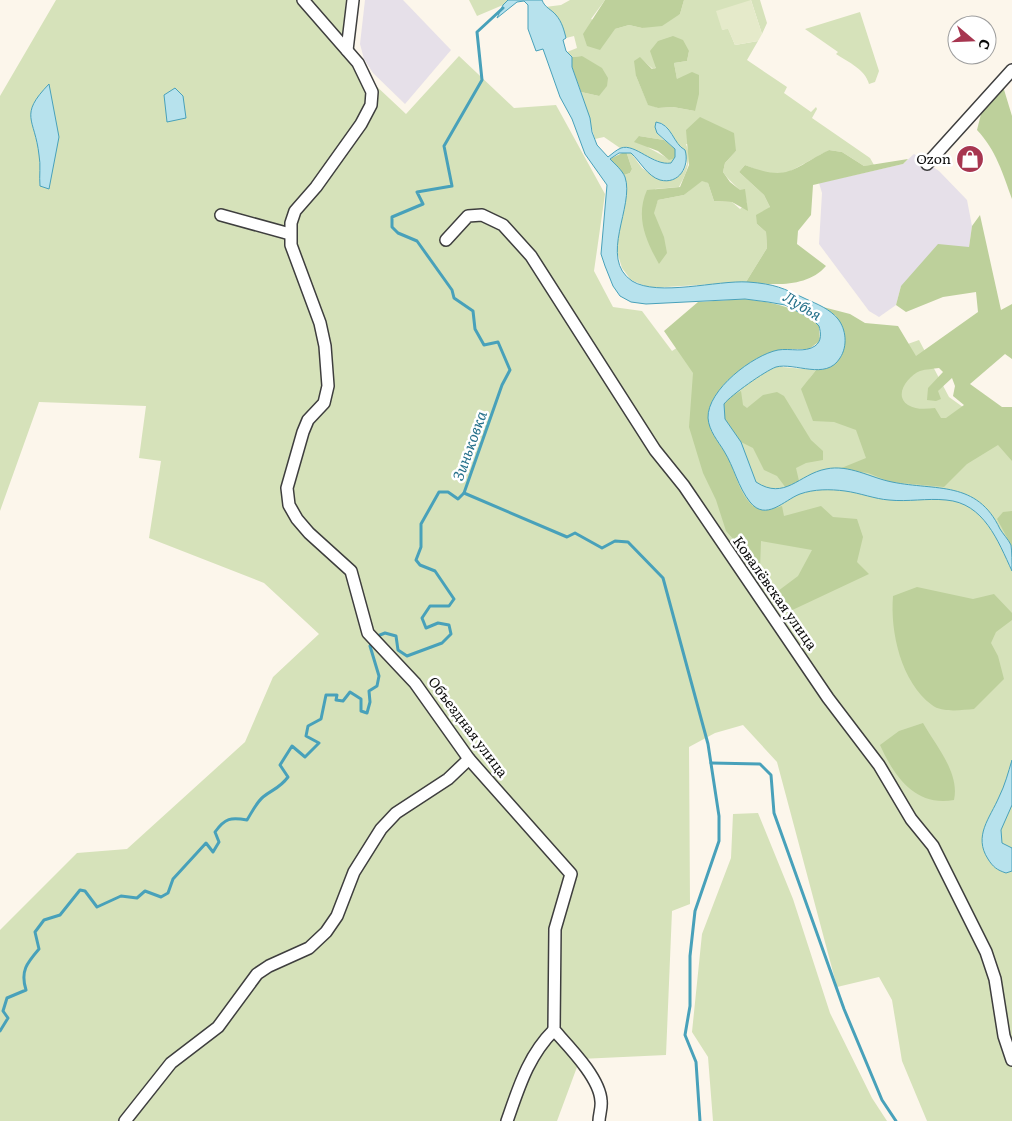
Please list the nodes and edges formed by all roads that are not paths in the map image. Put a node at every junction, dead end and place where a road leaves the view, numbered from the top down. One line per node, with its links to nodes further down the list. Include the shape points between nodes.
1 (303, 0): 3 (street)
2 (352, 0): 3 (street)
3 (347, 50): 7 (street, via 368,79 371,105 316,187 295,211)
4 (1012, 70): 5 (street)
5 (927, 164)
6 (221, 215): 7 (street)
7 (290, 234): 9 (street, Объездная улица, via 295,257 320,323 328,386 324,403 308,420 303,432 287,488 289,505 309,533 351,571 368,633 416,683)
8 (446, 240): 11 (street, Ковалёвская улица, via 468,216 482,215 503,225 531,256 654,450 684,486 933,846 986,952)
9 (469, 759): 10 (street, Объездная улица, via 571,874 555,929); 12 (street, via 448,779 396,813 380,829 354,872 337,916 326,932 309,948 257,974 218,1026 171,1063)
10 (554, 1030): 13 (street, via 525,1069); 14 (street, via 576,1055 596,1087 601,1101)
11 (1012, 1060)
12 (125, 1121)
13 (507, 1121)
14 (599, 1121)

